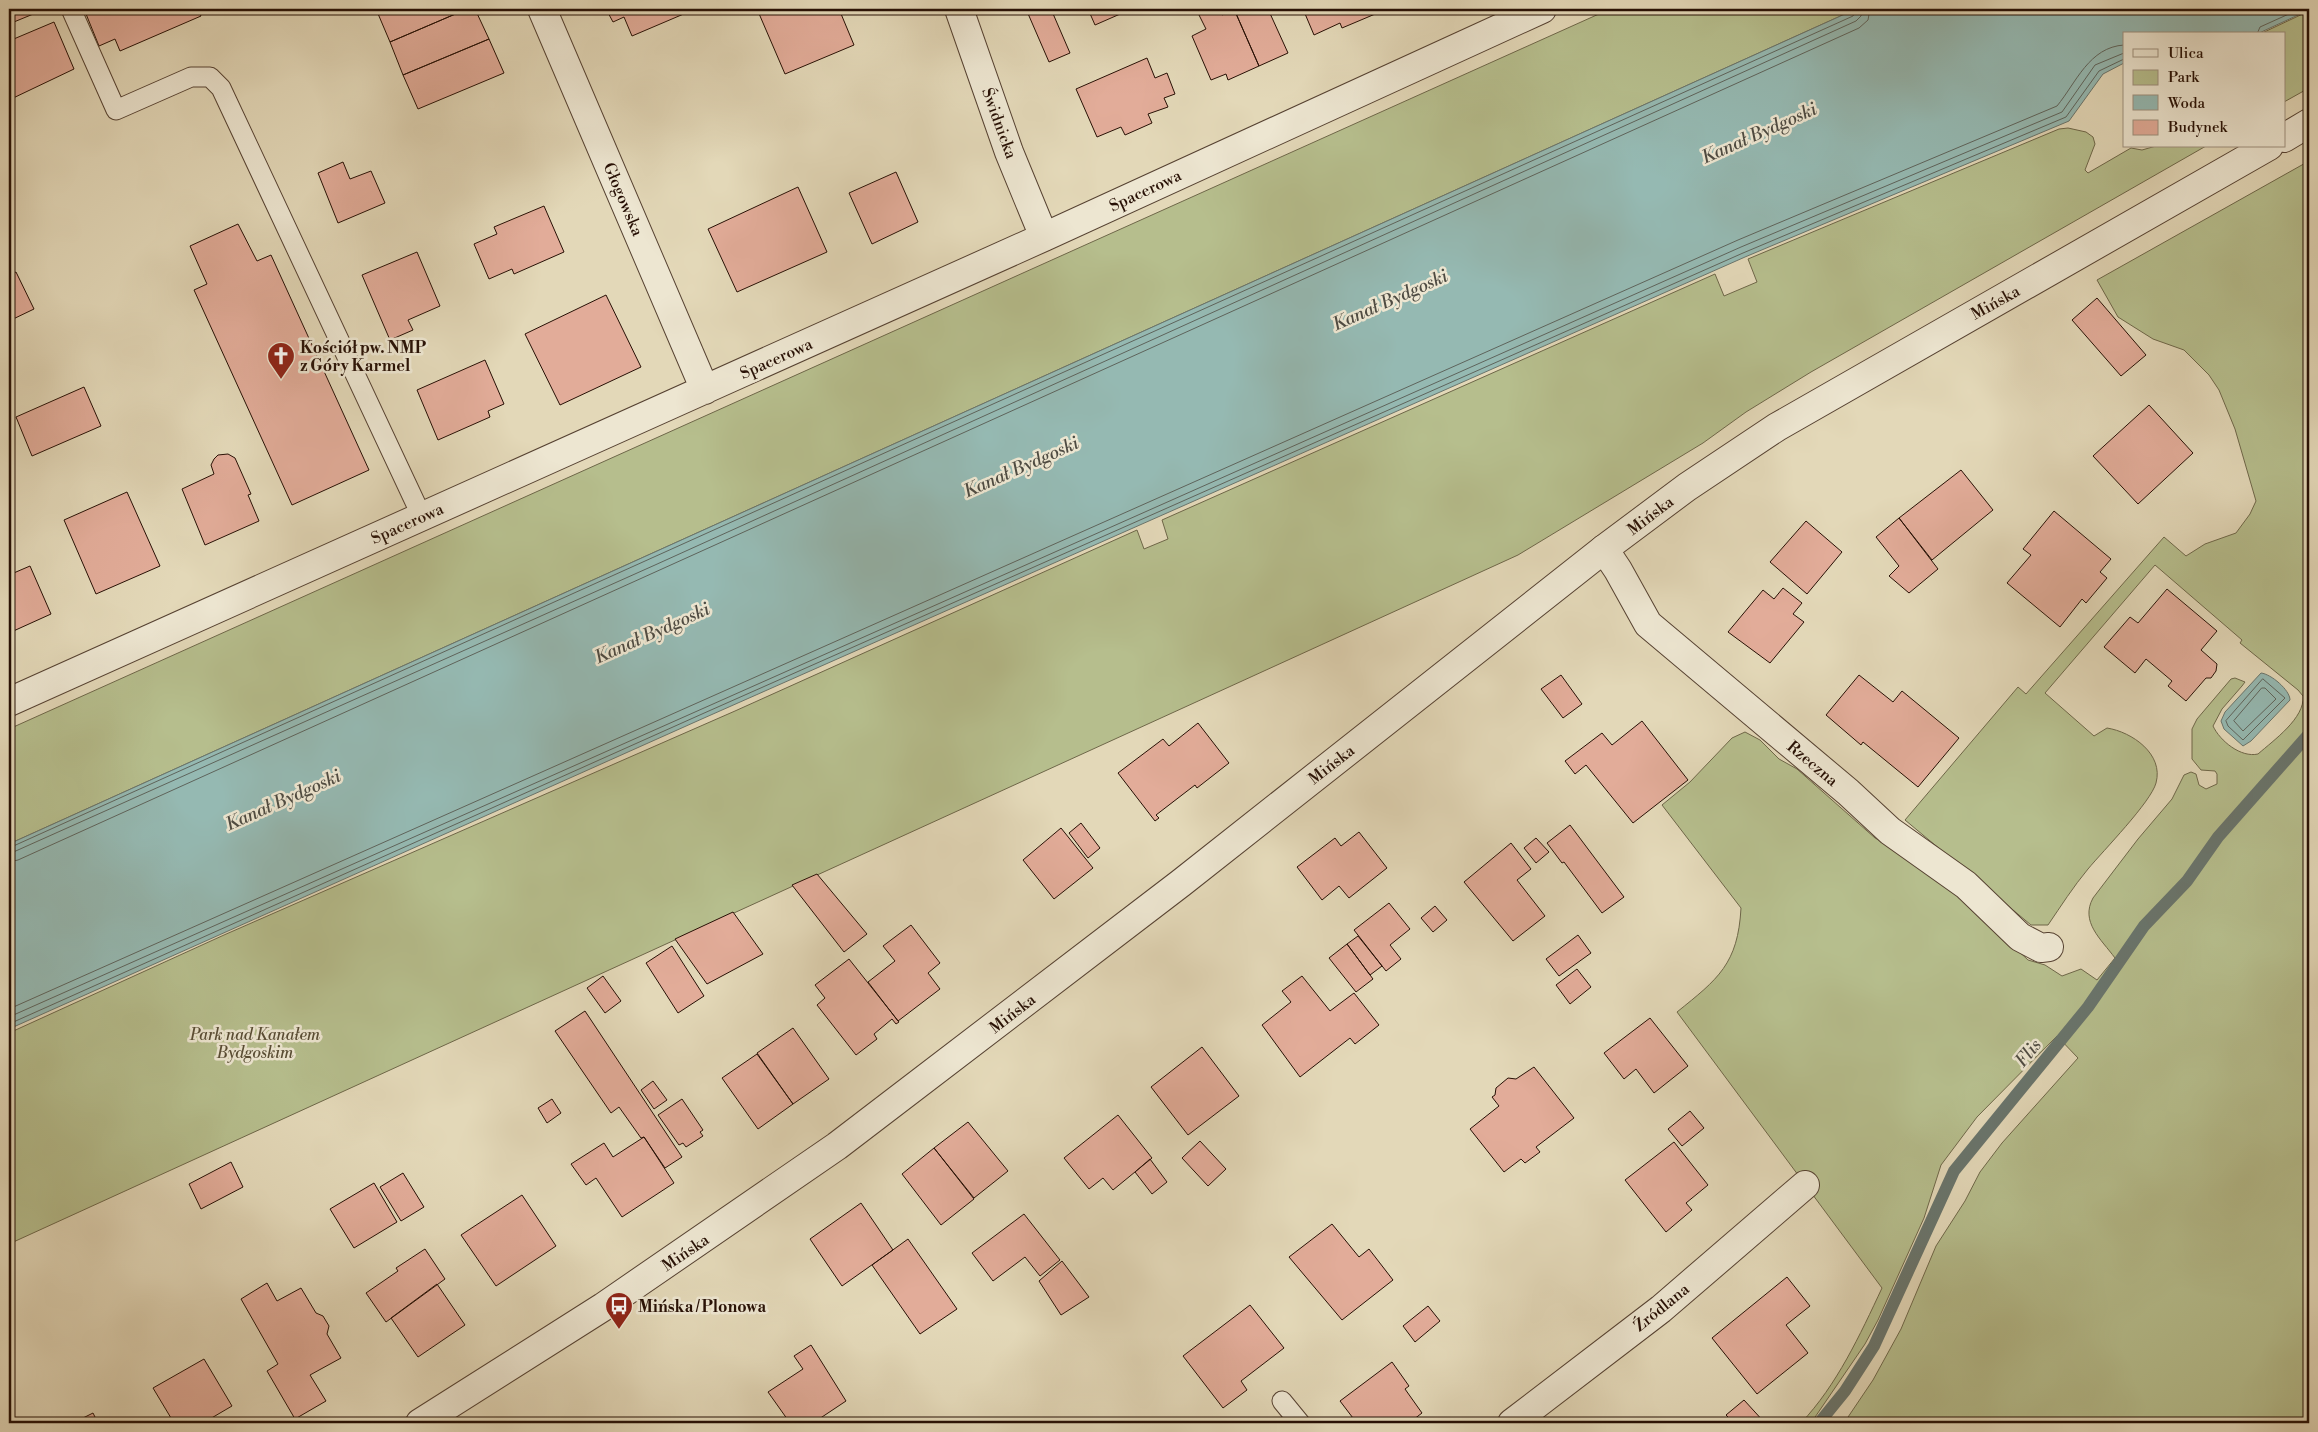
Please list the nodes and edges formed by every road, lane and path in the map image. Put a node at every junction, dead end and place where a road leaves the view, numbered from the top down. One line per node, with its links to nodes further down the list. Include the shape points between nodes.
1 (71, 9): 10 (lane, via 116,110 191,77 210,77 221,88)
2 (542, 9): 9 (street, Głogowska)
3 (959, 9): 8 (street, Świdnicka, via 1009,152)
4 (1542, 9): 8 (street, Spacerowa)
5 (2309, 123): 6 (street)
6 (2286, 137)
7 (2265, 148): 11 (street, Mińska, via 1777,427 1687,487)
8 (1044, 237): 9 (street, Spacerowa)
9 (705, 390): 10 (street, Spacerowa)
10 (422, 517): 12 (street, Spacerowa)
11 (1604, 549): 13 (street, Rzeczna, via 1648,624 1890,831 1966,885 2020,937 2041,948); 16 (street, Mińska, via 1188,876 837,1146 603,1308)
12 (9, 702)
13 (2049, 948)
14 (1805, 1185): 18 (street, Źródlana, via 1661,1309)
15 (1282, 1401): 17 (lane)
16 (427, 1422)
17 (1300, 1423)
18 (1512, 1423)

